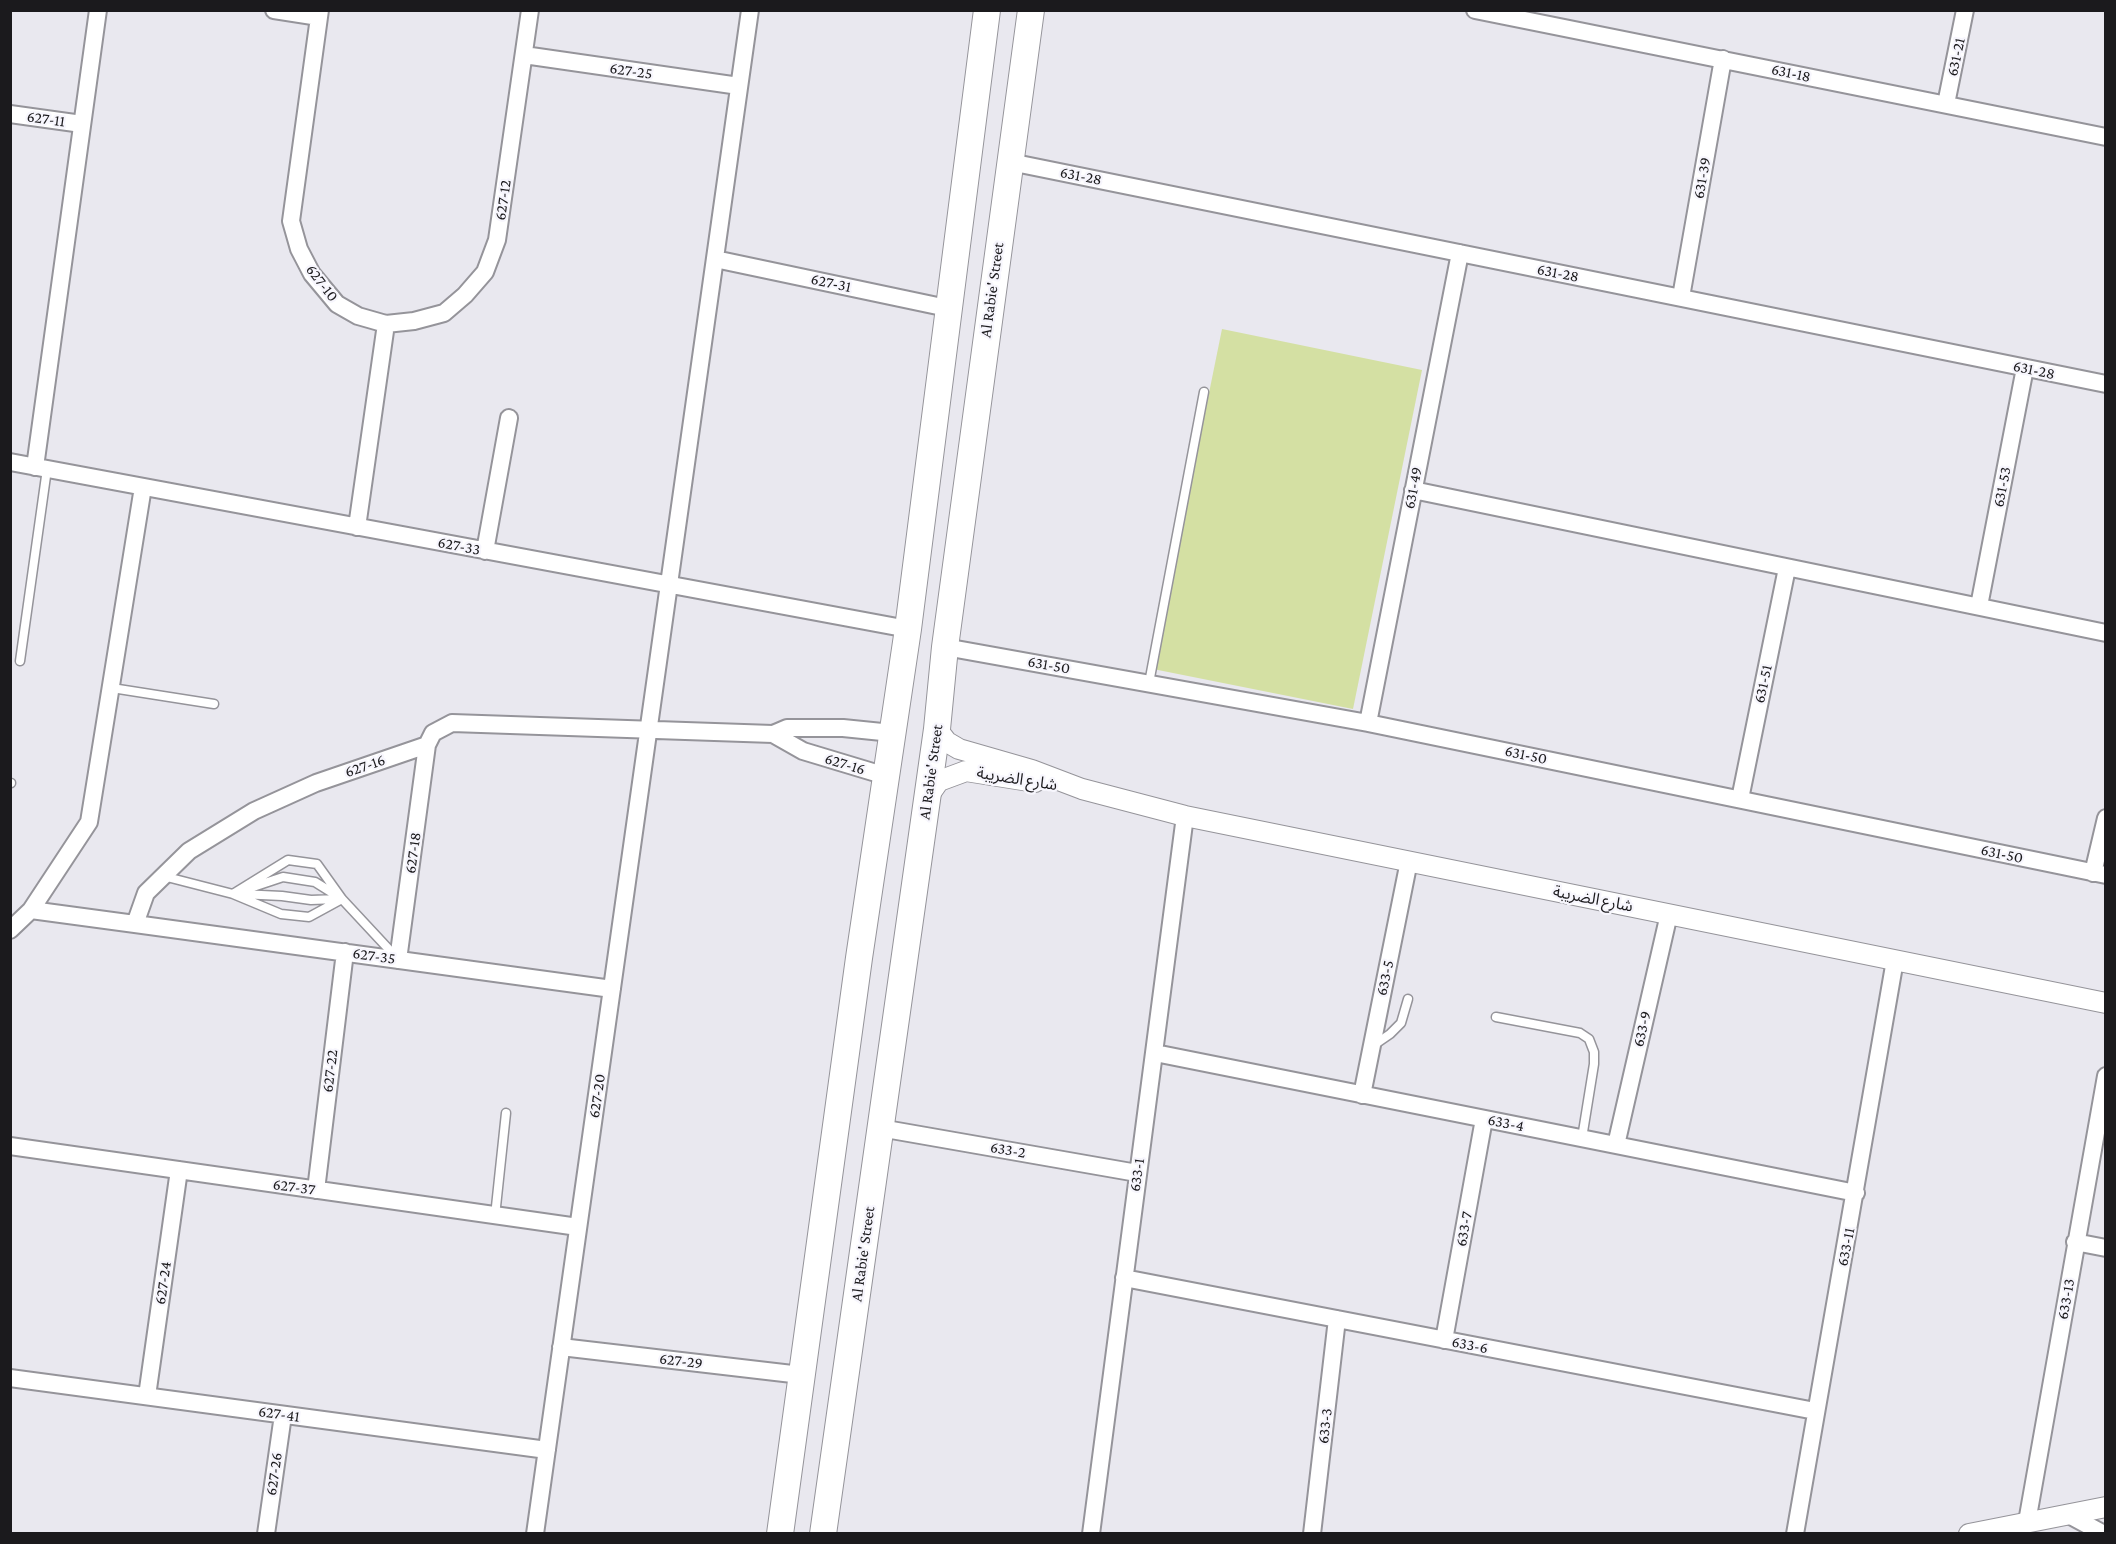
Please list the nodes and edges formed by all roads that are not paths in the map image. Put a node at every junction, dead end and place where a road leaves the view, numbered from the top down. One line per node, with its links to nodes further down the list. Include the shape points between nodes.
1 (98, 10): 16 (street)
2 (274, 10): 9 (street)
3 (530, 10): 11 (street, 627-12)
4 (750, 10): 13 (street, 627-20)
5 (987, 10): 22 (main road)
6 (1031, 10): 18 (main road, Al Rabie' Street)
7 (1475, 10): 10 (street, 631-18)
8 (1965, 10): 14 (street, 631-21)
9 (320, 14): 23 (street, 627-10, via 291,221 312,274 337,304 358,316)
10 (1508, 14): 12 (street, 631-18)
11 (524, 55): 13 (street, 627-25); 23 (street, 627-12, via 497,240 485,272 444,313)
12 (1723, 59): 14 (street, 631-18); 21 (street, 631-39)
13 (739, 86): 20 (street, 627-20)
14 (1946, 104): 17 (street, 631-18)
15 (10, 114): 16 (street, 627-11)
16 (82, 124): 29 (street)
17 (2106, 137)
18 (1010, 162): 19 (street, 631-28); 39 (main road, Al Rabie' Street)
19 (1460, 253): 21 (street, 631-28); 31 (street, 631-49)
20 (715, 259): 22 (street, 627-31); 35 (street, 627-20)
21 (1681, 297): 24 (street, 631-28)
22 (947, 308): 37 (main road)
23 (386, 324): 32 (street)
24 (2025, 368): 25 (street, 631-28); 36 (street, 631-53)
25 (2106, 384)
26 (1204, 392): 41 (lane)
27 (509, 418): 33 (street)
28 (10, 462): 29 (street, 627-33)
29 (41, 468): 30 (street, 627-33); 40 (lane)
30 (143, 487): 32 (street, 627-33); 42 (street)
31 (1413, 490): 34 (street); 44 (street, 631-49)
32 (357, 527): 33 (street, 627-33)
33 (485, 551): 35 (street, 627-33)
34 (1787, 568): 36 (street); 53 (street, 631-51)
35 (669, 585): 37 (street, 627-33); 45 (street, 627-20)
36 (1979, 606): 38 (street)
37 (908, 629): 47 (main road)
38 (2106, 633)
39 (945, 647): 41 (street, 631-50); 46 (main road, Al Rabie' Street)
40 (20, 661)
41 (1149, 683): 44 (street, 631-50)
42 (112, 688): 43 (lane); 61 (street, via 88,822)
43 (214, 704)
44 (1368, 723): 53 (street, 631-50)
45 (648, 729): 48 (street, 627-16); 49 (street, 627-16, via 452,723 433,733); 68 (street, 627-20)
46 (937, 729): 51 (street, شارع الضريبة, via 959,749); 52 (main road, Al Rabie' Street)
47 (892, 733): 48 (street, 627-16, via 804,727); 50 (main road)
48 (773, 734): 50 (street, 627-16, via 803,751)
49 (427, 745): 58 (street, 627-16, via 316,783 254,811 189,851); 66 (street, 627-18)
50 (886, 776): 94 (main road)
51 (1082, 789): 52 (street, شارع الضريبة, via 966,771 939,781); 54 (street, شارع الضريبة)
52 (927, 798): 78 (main road, Al Rabie' Street)
53 (1740, 799): 57 (street, 631-50)
54 (1185, 816): 56 (street, شارع الضريبة); 73 (street, 633-1)
55 (2106, 818): 57 (street)
56 (1409, 861): 62 (street, شارع الضريبة); 72 (street, 633-5)
57 (2100, 874)
58 (163, 876): 59 (lane); 63 (street, 627-16, via 146,893)
59 (232, 894): 60 (lane); 60 (lane, via 283,877 315,882); 60 (lane, via 281,914 309,917); 60 (lane, via 288,860 316,864)
60 (342, 899): 66 (lane)
61 (32, 910): 63 (street); 64 (street)
62 (1669, 914): 67 (street, شارع الضريبة); 80 (street, 633-9)
63 (135, 924): 65 (street, 627-35)
64 (10, 930)
65 (345, 952): 66 (street, 627-35); 84 (street, 627-22)
66 (398, 960): 68 (street, 627-35)
67 (1895, 960): 70 (street, شارع الضريبة); 85 (street, 633-11)
68 (612, 989): 87 (street, 627-20)
69 (1408, 999): 72 (lane, via 1401,1023)
70 (2106, 1003)
71 (1496, 1017): 79 (lane, via 1580,1033 1589,1039 1594,1064)
72 (1371, 1046): 75 (street, 633-5)
73 (1155, 1053): 75 (street, 633-4); 83 (street, 633-1)
74 (2106, 1076): 88 (street, 633-13)
75 (1362, 1095): 77 (street, 633-4)
76 (506, 1113): 86 (lane)
77 (1484, 1119): 79 (street, 633-4); 92 (street, 633-7)
78 (880, 1128): 83 (street, 633-2); 106 (main road, Al Rabie' Street)
79 (1582, 1138): 80 (street, 633-4)
80 (1616, 1145): 85 (street, 633-4)
81 (10, 1146): 82 (street, 627-37)
82 (179, 1170): 84 (street, 627-37); 96 (street, 627-24)
83 (1137, 1173): 90 (street, 633-1)
84 (316, 1190): 86 (street, 627-37)
85 (1856, 1192): 97 (street, 633-11)
86 (495, 1216): 87 (street, 627-37)
87 (578, 1227): 93 (street, 627-20)
88 (2075, 1242): 89 (street); 102 (street, 633-13)
89 (2106, 1248)
90 (1124, 1278): 91 (street, 633-6); 107 (street, 633-1)
91 (1337, 1319): 92 (street, 633-6); 108 (street, 633-3)
92 (1444, 1340): 97 (street, 633-6)
93 (561, 1347): 94 (street, 627-29); 99 (street, 627-20)
94 (801, 1375): 105 (main road)
95 (10, 1378): 96 (street, 627-41)
96 (147, 1396): 98 (street, 627-41)
97 (1815, 1411): 109 (street, 633-11)
98 (283, 1414): 99 (street, 627-41); 103 (street, 627-26)
99 (547, 1450): 104 (street, 627-20)
100 (2106, 1507): 101 (street)
101 (2067, 1514): 102 (street); 111 (street)
102 (2027, 1522): 110 (street)
103 (266, 1533)
104 (535, 1533)
105 (780, 1533)
106 (823, 1533)
107 (1091, 1533)
108 (1312, 1533)
109 (1795, 1533)
110 (1969, 1533)
111 (2104, 1533)

